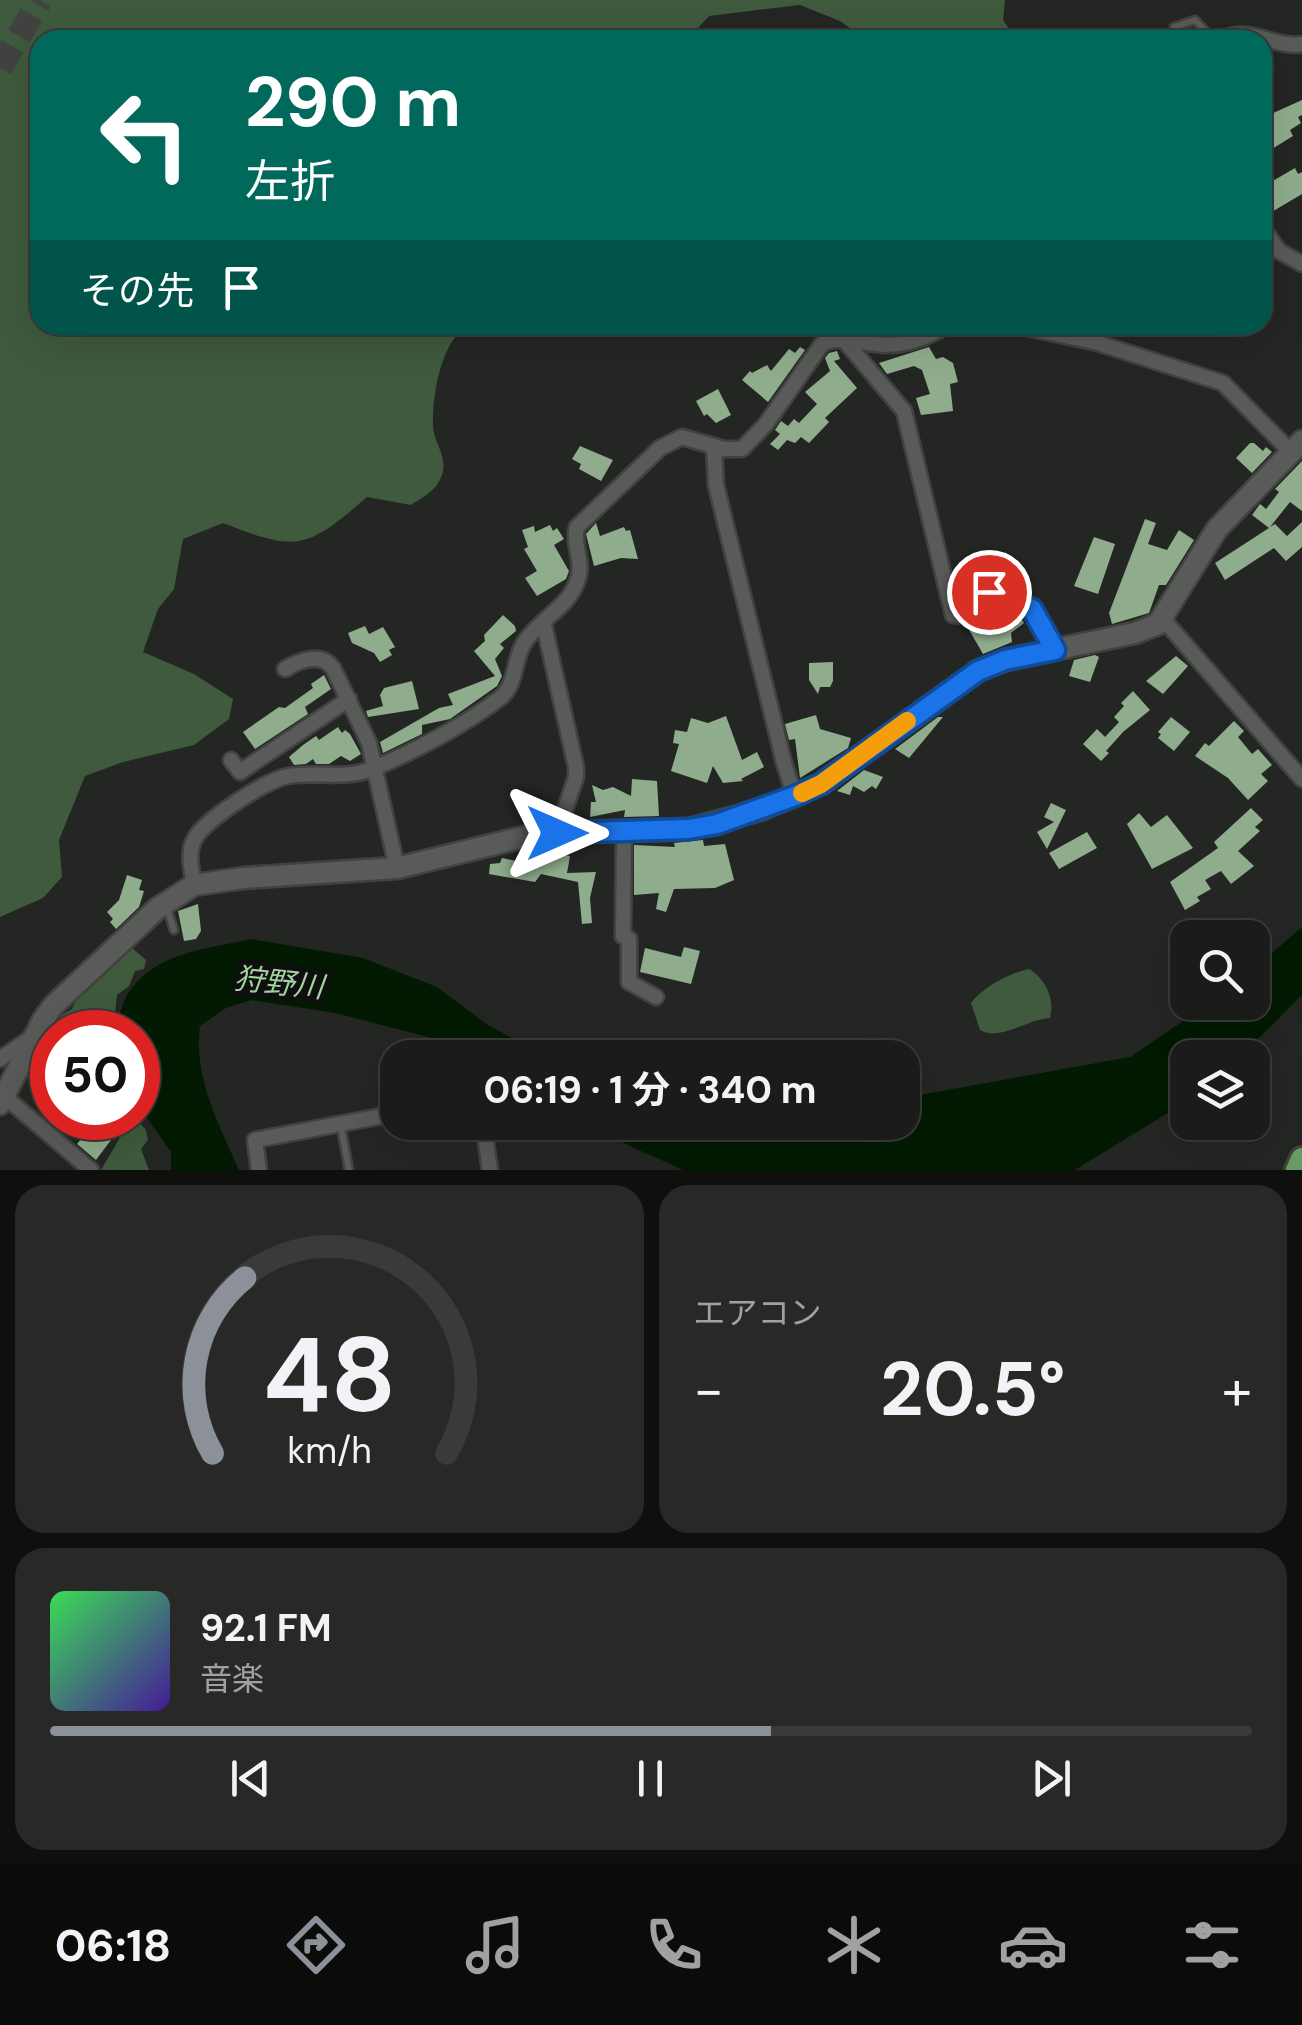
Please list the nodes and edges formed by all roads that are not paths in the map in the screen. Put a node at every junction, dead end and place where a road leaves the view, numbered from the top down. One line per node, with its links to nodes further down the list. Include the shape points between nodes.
1 (1174, 27): 2 (lane, via 1195,20)
2 (1204, 30)
3 (1272, 41): 4 (street)
4 (1302, 44)
5 (1272, 241): 6 (street)
6 (1302, 264)
7 (932, 335): 9 (street, via 905,344)
8 (1060, 335): 11 (street, via 1223,383)
9 (844, 340): 10 (street, via 822,344 748,445 736,451); 14 (street, via 906,416 953,615 995,592 1032,609)
10 (714, 446): 13 (street, via 682,438 666,443 581,522 575,535 578,579); 20 (street, via 716,485)
11 (1297, 447): 12 (main road, via 1218,529)
12 (1162, 619): 14 (main road, via 1151,629); 19 (street)
13 (544, 624): 18 (street, via 522,646 502,697); 22 (street, via 576,767)
14 (1055, 650): 20 (main road, via 978,671)
15 (284, 669): 16 (street, via 315,658 328,662)
16 (348, 699): 17 (street, via 240,772); 18 (street, via 369,742)
17 (231, 760)
18 (373, 768): 23 (street); 24 (street, via 283,777 245,796 196,837)
19 (1302, 779)
20 (795, 796): 21 (main road, via 708,826)
21 (624, 832): 22 (main road); 27 (street, via 629,982)
22 (557, 833): 23 (main road)
23 (397, 868): 24 (main road)
24 (194, 885): 25 (main road)
25 (166, 902): 26 (lane); 28 (main road)
26 (174, 930)
27 (656, 996)
28 (51, 1010)
29 (30, 1039): 31 (street)
30 (30, 1046): 32 (main road)
31 (0, 1059)
32 (2, 1100): 37 (street)
33 (380, 1116): 34 (street)
34 (340, 1124): 38 (street, via 255,1140); 39 (lane)
35 (485, 1140): 40 (street)
36 (1302, 1160): 41 (highway)
37 (91, 1170)
38 (259, 1170)
39 (348, 1170)
40 (490, 1170)
41 (1297, 1170)

